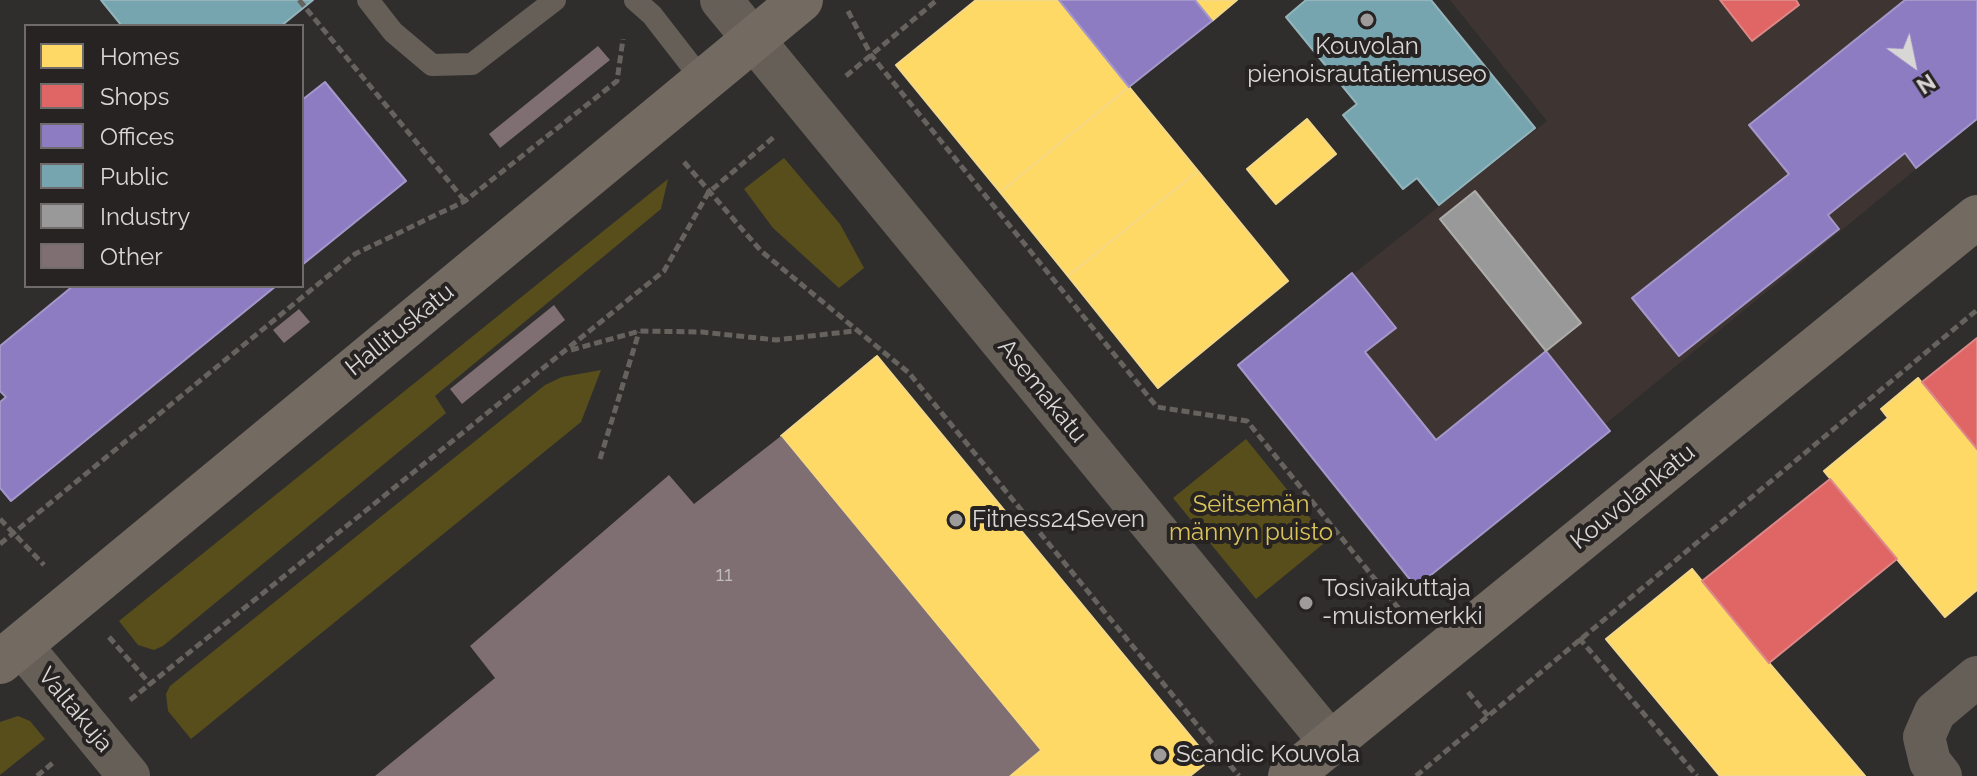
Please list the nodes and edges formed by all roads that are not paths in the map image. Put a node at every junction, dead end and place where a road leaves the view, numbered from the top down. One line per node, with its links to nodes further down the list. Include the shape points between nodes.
1 (368, 0): 2 (lane, via 393,32 432,65 472,64)
2 (555, 0)
3 (635, 0): 7 (lane)
4 (721, 0): 6 (street, Asemakatu)
5 (801, 0): 6 (street, Hallituskatu)
6 (753, 40): 7 (street, Hallituskatu); 11 (street, Asemakatu)
7 (704, 82): 9 (street, Hallituskatu)
8 (1977, 217): 11 (street, Kouvolankatu)
9 (11, 654): 12 (street, Valtakuja)
10 (1977, 677): 14 (street, via 1935,712 1924,737 1930,762)
11 (1330, 742): 13 (street, Kouvolankatu)
12 (129, 776)
13 (1290, 776)
14 (1941, 776)

